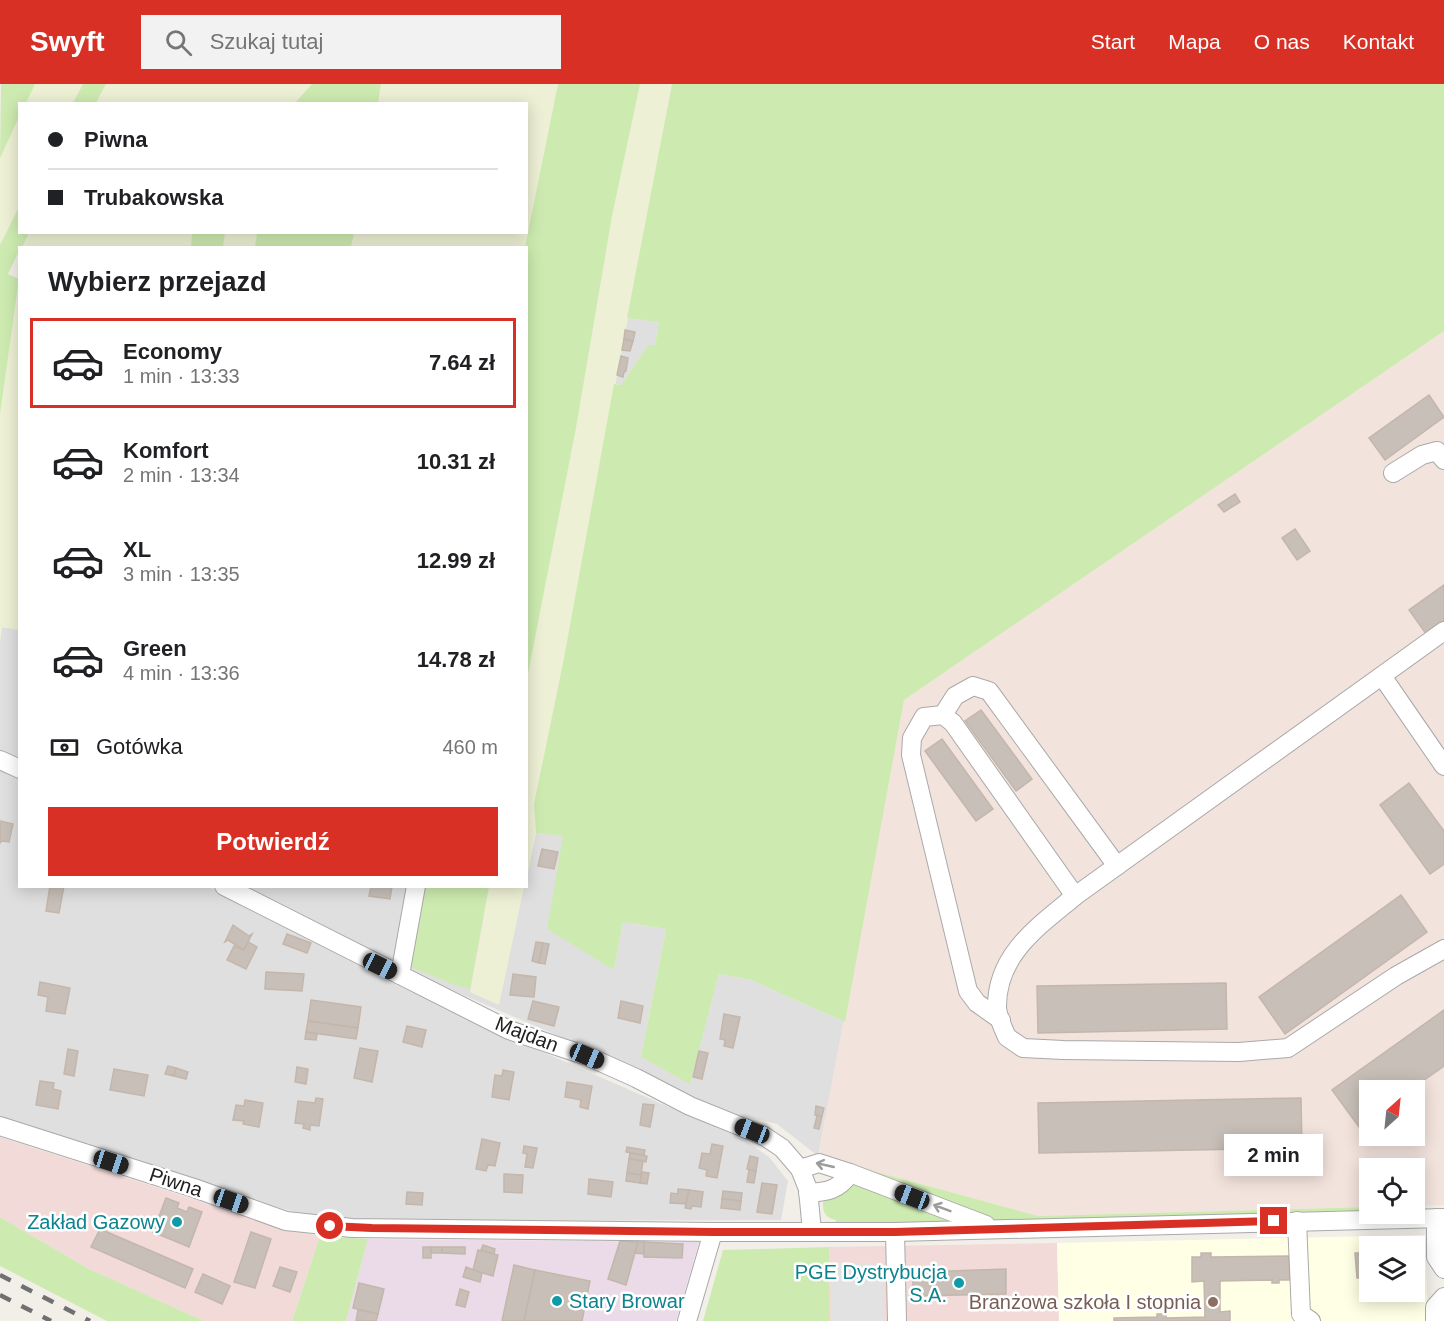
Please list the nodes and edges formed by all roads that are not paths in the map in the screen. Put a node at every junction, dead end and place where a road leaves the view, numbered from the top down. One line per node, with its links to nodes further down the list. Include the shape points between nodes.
1 (1444, 460): 2 (street, via 1437,451 1422,454)
2 (1393, 474)
3 (1444, 632): 4 (street)
4 (1382, 676): 7 (street); 9 (street)
5 (943, 716): 9 (street, via 955,696 973,686 989,691); 13 (street, via 952,723); 16 (street, via 924,717 912,738 911,755 968,991 977,1003)
6 (0, 760): 8 (street)
7 (1444, 766)
8 (18, 768)
9 (1117, 866): 13 (street)
10 (230, 888): 12 (street, Majdan)
11 (416, 888): 15 (street)
12 (246, 893): 15 (street, Majdan)
13 (1075, 896): 16 (street, via 1032,932 1010,957 1000,982 997,1008)
14 (1444, 949): 16 (street, via 1288,1048 1239,1052 1023,1048 1006,1037)
15 (400, 975): 18 (street, Majdan, via 509,1030 587,1056 690,1106 764,1136 782,1148)
16 (1001, 1020)
17 (0, 1126): 24 (street, Piwna, via 286,1221 352,1228)
18 (800, 1169): 19 (street, one-way to 18, via 819,1163); 20 (street, Majdan)
19 (850, 1173): 20 (street, via 834,1189); 23 (street, one-way to 19)
20 (808, 1193): 26 (street, Majdan)
21 (1440, 1218): 22 (street, Piwna); 27 (street, via 1436,1257)
22 (1297, 1221): 23 (street, Piwna); 31 (street, via 1301,1314)
23 (996, 1228): 25 (street, Piwna)
24 (713, 1232): 26 (street, Piwna); 29 (street)
25 (895, 1232): 26 (street, Piwna); 30 (street)
26 (812, 1233)
27 (1444, 1269)
28 (1444, 1297): 32 (street, via 1435,1307)
29 (687, 1321)
30 (897, 1321)
31 (1311, 1321)
32 (1435, 1321)

